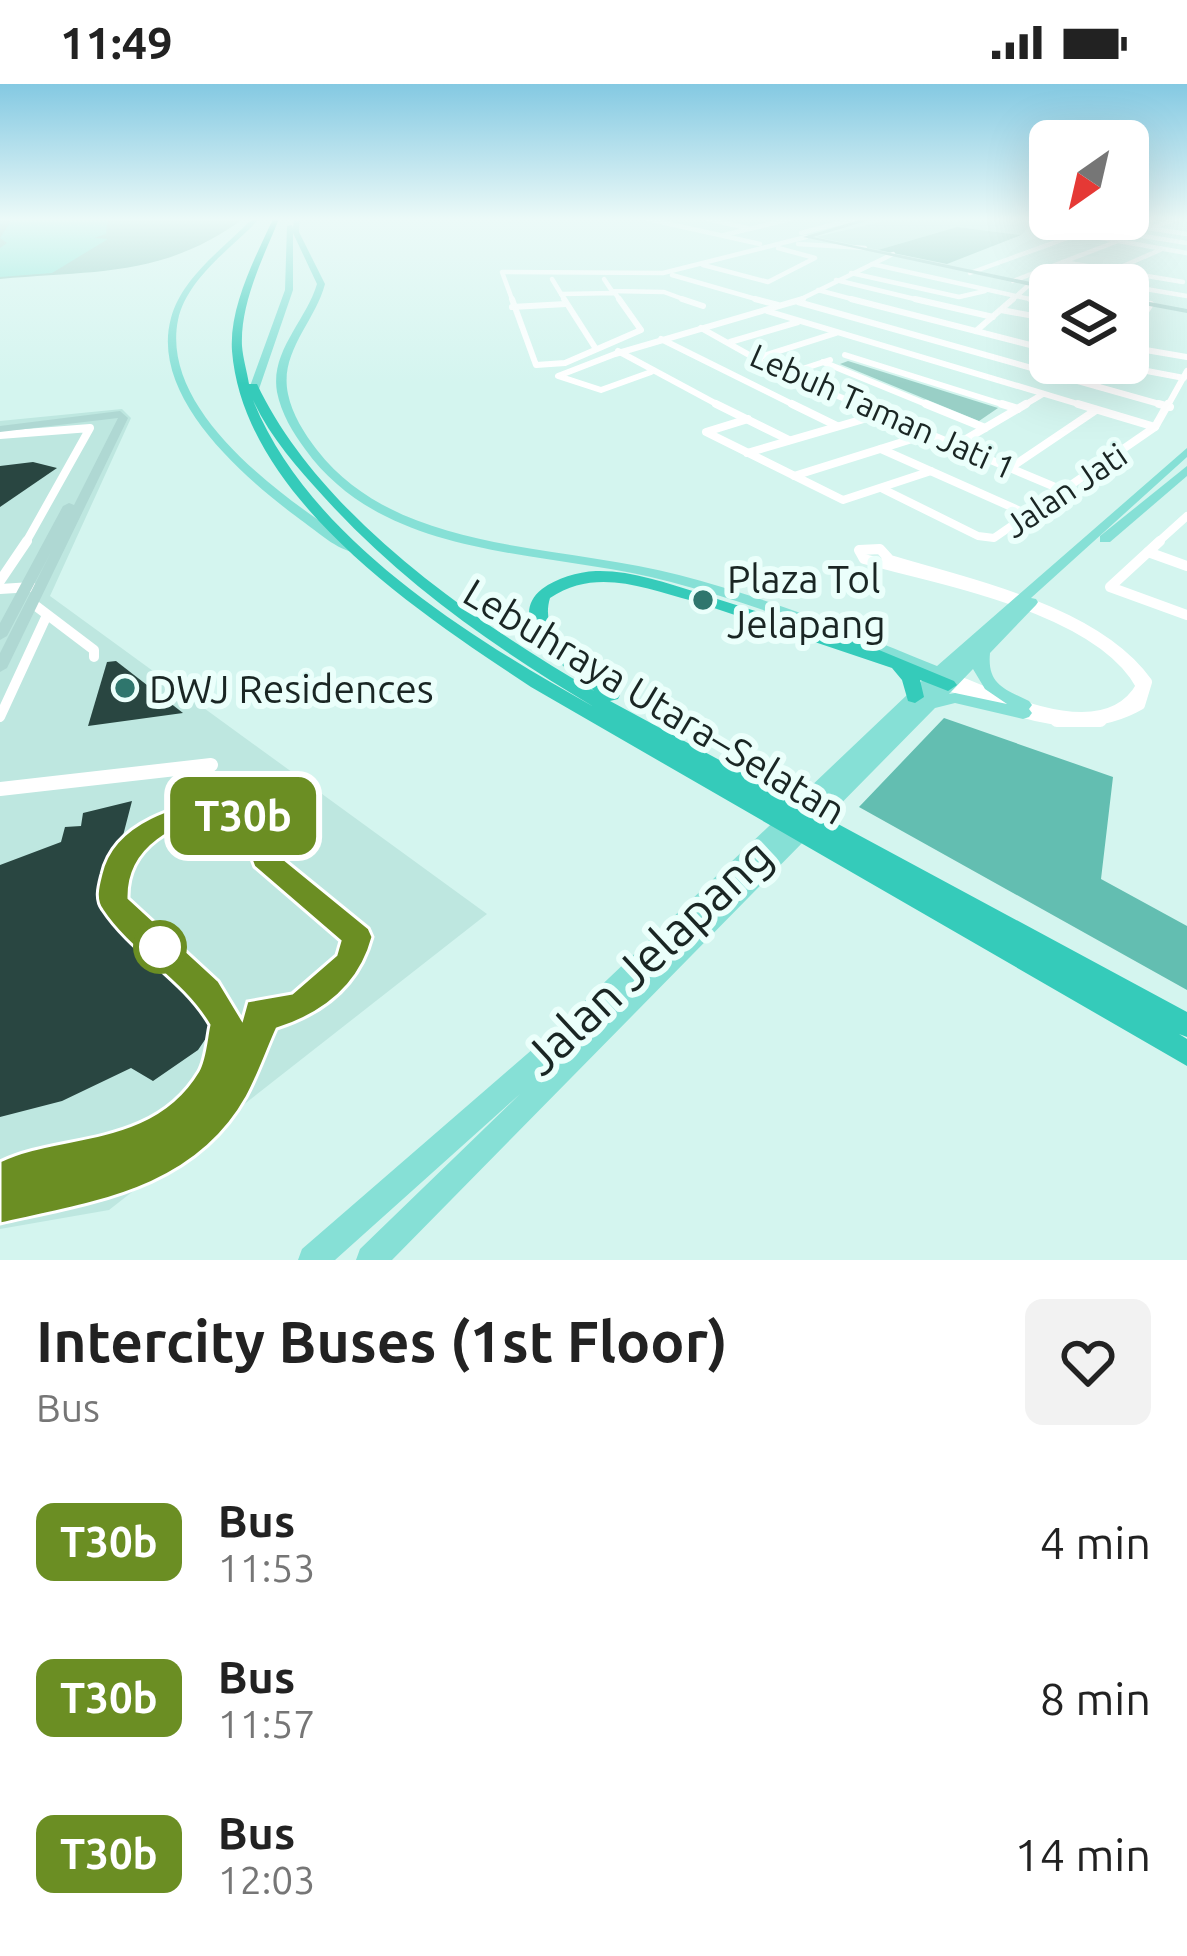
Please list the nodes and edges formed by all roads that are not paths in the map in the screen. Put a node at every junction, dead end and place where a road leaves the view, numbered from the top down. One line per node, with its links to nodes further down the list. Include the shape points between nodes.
1 (205, 274): 101 (main road, via 172,323 174,363 194,406 234,458)
2 (254, 274): 101 (highway, Lebuhraya Utara–Selatan, via 236,346 243,393 292,478)
3 (264, 274): 75 (highway, Lebuhraya Utara–Selatan, via 248,335)
4 (290, 274): 75 (main road)
5 (316, 274): 110 (main road, via 314,309 282,356 284,399 307,440 365,502 421,527 629,568)
6 (503, 274): 45 (street)
7 (556, 274): 23 (street)
8 (579, 274): 9 (street)
9 (644, 274)
10 (677, 274): 19 (street)
11 (737, 274): 12 (street, via 768,282)
12 (784, 274)
13 (846, 274): 25 (street)
14 (857, 274): 30 (street)
15 (918, 274): 21 (street)
16 (961, 274): 24 (street)
17 (980, 274): 26 (street)
18 (1029, 274): 26 (street)
19 (673, 275): 23 (street); 44 (street)
20 (1149, 276): 27 (street)
21 (932, 277): 24 (street); 30 (street)
22 (552, 279): 36 (street)
23 (604, 279): 42 (street, via 612,291 664,292)
24 (941, 279): 34 (street)
25 (836, 280): 33 (street); 51 (street)
26 (1015, 280): 28 (street); 29 (street)
27 (1185, 281): 35 (street)
28 (1029, 282)
29 (1029, 284)
30 (906, 285): 34 (street, via 962,298)
31 (1029, 285): 37 (street)
32 (1149, 289): 35 (street)
33 (818, 290): 40 (street); 55 (street)
34 (988, 290): 37 (street)
35 (1164, 292): 38 (street)
36 (561, 294): 41 (street); 62 (street, via 615,293 641,329)
37 (1016, 296): 39 (street); 47 (street)
38 (1187, 296)
39 (1029, 299)
40 (796, 302): 44 (street); 50 (street)
41 (566, 304): 45 (street); 62 (street)
42 (704, 305)
43 (1150, 305): 48 (street)
44 (781, 306): 46 (street)
45 (512, 307): 62 (street, via 536,365)
46 (765, 310): 52 (street); 54 (street)
47 (1001, 310): 49 (street); 51 (street)
48 (1187, 312)
49 (1029, 316)
50 (850, 317): 53 (street); 61 (street)
51 (993, 317): 55 (street)
52 (801, 321): 53 (street); 58 (street)
53 (818, 326): 56 (street)
54 (701, 328): 57 (street); 58 (street, Lebuh Taman Jati 1)
55 (976, 331): 60 (street)
56 (839, 332): 59 (street); 67 (street)
57 (661, 339): 63 (street); 82 (street)
58 (730, 342): 67 (street, Lebuh Taman Jati 1)
59 (879, 344): 65 (street); 68 (street)
60 (1029, 345)
61 (962, 348): 68 (street); 74 (street)
62 (596, 349)
63 (618, 351): 71 (street); 71 (street, via 559,376 601,390)
64 (1149, 351): 66 (street)
65 (845, 355): 69 (street); 78 (street)
66 (1187, 357)
67 (757, 358): 72 (street, Lebuh Taman Jati 1)
68 (929, 359): 76 (street)
69 (824, 362): 72 (street); 83 (street)
70 (1149, 371): 73 (street)
71 (651, 372): 81 (street)
72 (787, 374): 80 (street, Lebuh Taman Jati 1)
73 (1185, 374): 77 (street, Jalan Jati)
74 (1096, 386): 77 (street)
75 (254, 389): 119 (highway, Lebuhraya Utara–Selatan, via 270,425 400,566 509,645)
76 (1043, 394): 78 (street); 79 (street)
77 (1170, 407): 84 (street, Jalan Jati)
78 (1018, 409): 83 (street)
79 (1096, 410): 84 (street); 92 (street)
80 (881, 414): 82 (street); 86 (street, Lebuh Taman Jati 1)
81 (748, 419): 87 (street); 91 (street, via 706,432)
82 (836, 426): 87 (street)
83 (985, 428): 88 (street)
84 (1154, 428): 97 (street, Jalan Jati)
85 (0, 430): 103 (street, via 90,428); 104 (street, via 116,416)
86 (928, 434): 88 (street, Lebuh Taman Jati 1); 89 (street)
87 (789, 440): 91 (street)
88 (956, 446): 92 (street, Lebuh Taman Jati 1)
89 (881, 449): 94 (street); 95 (street)
90 (1187, 451): 111 (main road, Jalan Jelapang)
91 (747, 454): 95 (street)
92 (1010, 468): 97 (street, Lebuh Taman Jati 1)
93 (1187, 470): 111 (main road, Jalan Jelapang)
94 (931, 471): 96 (street); 98 (street)
95 (794, 476): 96 (street, via 843,500)
96 (883, 489): 98 (street, Jalan Jati, via 978,536 994,538)
97 (1066, 493): 98 (street, Jalan Jati)
98 (1027, 514)
99 (1184, 521): 100 (street)
100 (1148, 552): 102 (street); 108 (street, via 1110,587)
101 (361, 554): 122 (highway, Lebuhraya Utara–Selatan, via 505,663)
102 (1187, 566)
103 (0, 585): 104 (street)
104 (33, 592): 107 (street); 109 (street); 114 (street)
105 (693, 596): 119 (highway, via 590,576 554,587 538,603 537,619 556,649)
106 (714, 603): 113 (highway)
107 (47, 615): 112 (street); 118 (street)
108 (1187, 615)
109 (0, 636)
110 (866, 643): 111 (main road, via 931,658); 115 (main road)
111 (973, 651): 115 (main road, Jalan Jelapang); 117 (main road, via 984,680)
112 (94, 657)
113 (896, 663): 115 (highway); 116 (highway)
114 (0, 668)
115 (944, 679): 116 (main road, Jalan Jelapang); 117 (street)
116 (920, 702): 117 (main road, via 956,698); 125 (main road, Jalan Jelapang); 126 (main road, Jalan Jelapang)
117 (1023, 709): 117 (street, via 1093,716 1129,706 1140,692 1138,674 1122,653 1053,619 888,561 1033,609 1122,650 1148,688 1140,705 1119,717 1075,721)
118 (0, 718)
119 (677, 744): 122 (highway, Lebuhraya Utara–Selatan)
120 (211, 765): 121 (street)
121 (0, 789)
122 (917, 890): 123 (highway, Lebuhraya Utara–Selatan); 124 (highway, Lebuhraya Utara–Selatan)
123 (1187, 1025)
124 (1187, 1053)
125 (313, 1260)
126 (371, 1260)

